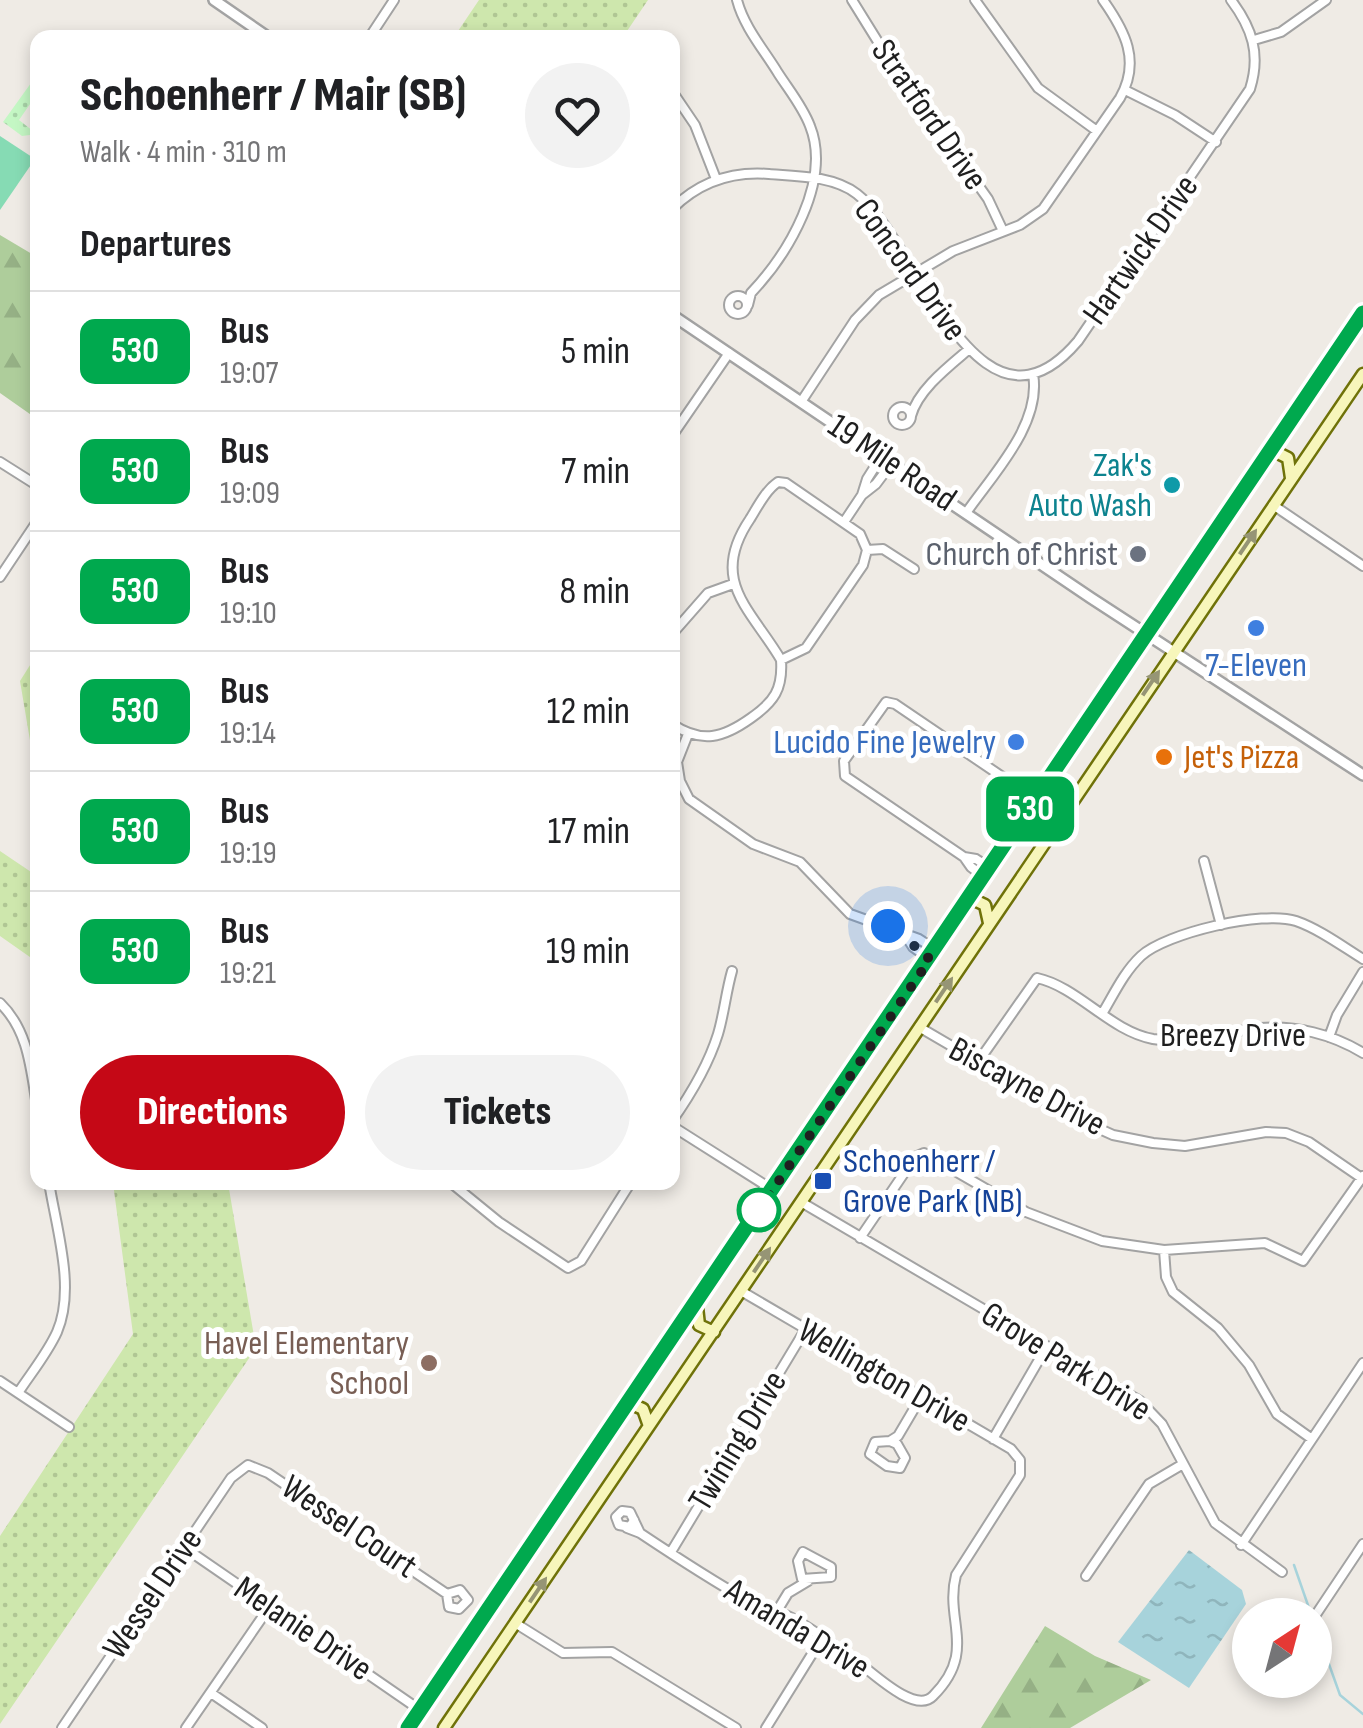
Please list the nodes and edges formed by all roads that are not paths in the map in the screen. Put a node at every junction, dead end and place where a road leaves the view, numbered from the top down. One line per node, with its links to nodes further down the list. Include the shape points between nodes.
1 (214, 0): 9 (street)
2 (394, 0): 10 (street)
3 (736, 0): 17 (street, Concord Drive, via 810,126)
4 (852, 0): 19 (street, Stratford Drive)
5 (974, 0): 14 (street, via 1038,88)
6 (1103, 0): 12 (street, via 1128,42)
7 (1231, 0): 11 (street)
8 (1326, 0): 11 (street, via 1287,28)
9 (257, 30)
10 (374, 30)
11 (1254, 40): 15 (street, Hartwick Drive, via 1250,89)
12 (1125, 90): 14 (street); 15 (street)
13 (680, 103): 16 (street)
14 (1097, 131): 19 (street, via 1042,210)
15 (1216, 142): 28 (street, Hartwick Drive, via 1078,341)
16 (716, 179): 17 (street, via 755,173); 18 (street)
17 (814, 179): 20 (street, Concord Drive, via 857,194); 21 (street, via 803,216)
18 (680, 202)
19 (1003, 231): 20 (street)
20 (915, 271): 26 (street, Concord Drive); 30 (street, via 855,320)
21 (752, 293): 22 (street); 23 (street)
22 (740, 296): 23 (street); 23 (street, via 730,300 732,312 741,314)
23 (748, 305)
24 (1363, 313): 35 (main road)
25 (680, 320): 27 (street, 19 Mile Road)
26 (968, 350): 28 (street, Concord Drive, via 996,370); 31 (street)
27 (729, 353): 30 (street, 19 Mile Road); 34 (street)
28 (1033, 374): 41 (street, via 1029,420)
29 (1363, 374): 38 (main road)
30 (801, 402): 36 (street, 19 Mile Road)
31 (915, 405): 32 (street); 33 (street)
32 (904, 407): 33 (street); 33 (street, via 893,411 894,422 904,426)
33 (911, 416)
34 (680, 424)
35 (1272, 450): 38 (main road, via 1288,458); 50 (main road)
36 (886, 461): 41 (street, 19 Mile Road); 42 (street)
37 (0, 462): 39 (street)
38 (1291, 479): 40 (main road)
39 (30, 481)
40 (1273, 506): 45 (street); 51 (main road, one-way to 40)
41 (966, 513): 50 (street, 19 Mile Road)
42 (844, 522): 44 (street); 48 (street, via 786,483 774,484 738,541)
43 (30, 532): 47 (street)
44 (867, 550): 46 (street, via 888,550); 52 (street, via 864,565 809,646)
45 (1363, 566)
46 (914, 569)
47 (0, 576)
48 (733, 584): 49 (street, via 708,594); 52 (street)
49 (680, 625)
50 (1148, 634): 51 (street, 19 Mile Road); 58 (main road)
51 (1173, 651): 56 (street, 19 Mile Road); 59 (main road, one-way to 51)
52 (781, 660): 54 (street, via 781,684 768,706 715,738)
53 (680, 729): 54 (street)
54 (688, 734): 55 (street)
55 (680, 756)
56 (1363, 775)
57 (680, 781): 66 (street, via 689,799 753,844 800,862 850,914 919,939)
58 (1048, 783): 59 (main road, via 1048,802); 60 (main road)
59 (1065, 810): 64 (main road)
60 (1028, 811): 62 (main road); 62 (street, via 1012,800 1008,780 895,704 886,702 844,761 848,778 976,859)
61 (1204, 861): 65 (street)
62 (987, 873): 63 (main road)
63 (970, 898): 64 (main road, via 986,905); 66 (main road)
64 (989, 924): 72 (main road, one-way to 64)
65 (1221, 925): 67 (street, via 1264,916 1298,921); 71 (street, via 1148,950)
66 (932, 954): 83 (main road)
67 (1363, 959)
68 (732, 971): 77 (street, via 718,1033)
69 (1363, 972): 73 (street)
70 (0, 1003): 76 (street, via 26,1044)
71 (1102, 1014): 73 (street, Breezy Drive, via 1161,1040 1269,1028); 75 (street, Breezy Drive, via 1037,978)
72 (919, 1028): 75 (street, Biscayne Drive); 84 (main road)
73 (1330, 1037): 74 (street, Breezy Drive)
74 (1363, 1053)
75 (978, 1062): 79 (street, Biscayne Drive, via 1114,1135 1185,1146 1286,1134)
76 (30, 1067)
77 (680, 1109)
78 (680, 1128): 83 (street)
79 (1363, 1178): 86 (street, via 1303,1261 1257,1242)
80 (50, 1190): 94 (street, via 63,1312 50,1346)
81 (460, 1190): 82 (street, via 562,1266 573,1267)
82 (626, 1190)
83 (773, 1190): 88 (main road)
84 (800, 1202): 85 (street, Grove Park Drive); 87 (main road, one-way to 84)
85 (860, 1238): 86 (street, via 914,1157 924,1153 1051,1223 1102,1241); 91 (street, Grove Park Drive)
86 (1164, 1250): 101 (street, via 1173,1292 1226,1337 1277,1414)
87 (741, 1291): 89 (street, Wellington Drive); 90 (main road)
88 (698, 1302): 90 (main road, via 698,1322); 96 (main road)
89 (806, 1330): 95 (street, Wellington Drive); 110 (street, Twining Drive)
90 (714, 1332): 98 (main road)
91 (1047, 1346): 100 (street); 102 (street, Grove Park Drive, via 1150,1409)
92 (1363, 1363): 101 (street)
93 (0, 1381): 94 (street)
94 (18, 1393): 97 (street)
95 (922, 1397): 99 (street); 100 (street, Wellington Drive)
96 (629, 1403): 98 (main road, via 642,1409); 124 (main road)
97 (69, 1427)
98 (649, 1427): 120 (main road, one-way to 98)
99 (894, 1438): 99 (street, via 905,1462 900,1468 870,1454 872,1444)
100 (993, 1439): 123 (street, Wellington Drive, via 1017,1454 1020,1475 956,1575 959,1648)
101 (1312, 1439): 108 (street)
102 (1183, 1464): 108 (street, Grove Park Drive, via 1215,1523); 113 (street, via 1149,1484)
103 (248, 1466): 109 (street, Wessel Drive, via 231,1478); 116 (street, Wessel Court)
104 (634, 1520): 105 (street); 105 (street, via 628,1511 618,1514 619,1526); 106 (street)
105 (627, 1528): 106 (street, Amanda Drive)
106 (640, 1533): 110 (street, Amanda Drive)
107 (1363, 1544): 117 (street)
108 (1241, 1545): 112 (street, Grove Park Drive)
109 (185, 1548): 118 (street, Melanie Drive); 125 (street, Wessel Drive)
110 (670, 1552): 119 (street, Amanda Drive)
111 (798, 1572): 114 (street); 114 (street, via 803,1552 831,1567 829,1579); 115 (street)
112 (1282, 1572)
113 (1086, 1576)
114 (809, 1581): 115 (street)
115 (797, 1585): 119 (street)
116 (447, 1594)
117 (1327, 1598)
118 (270, 1606): 122 (street); 124 (street, Melanie Drive)
119 (778, 1611): 121 (street, Amanda Drive)
120 (515, 1623): 129 (main road); 130 (street, via 564,1653 612,1652)
121 (822, 1638): 123 (street, Amanda Drive, via 907,1698); 131 (street)
122 (211, 1693): 126 (street); 127 (street)
123 (924, 1702)
124 (420, 1710): 128 (main road)
125 (62, 1728)
126 (186, 1728)
127 (262, 1728)
128 (408, 1728)
129 (444, 1728)
130 (736, 1728)
131 (766, 1728)

